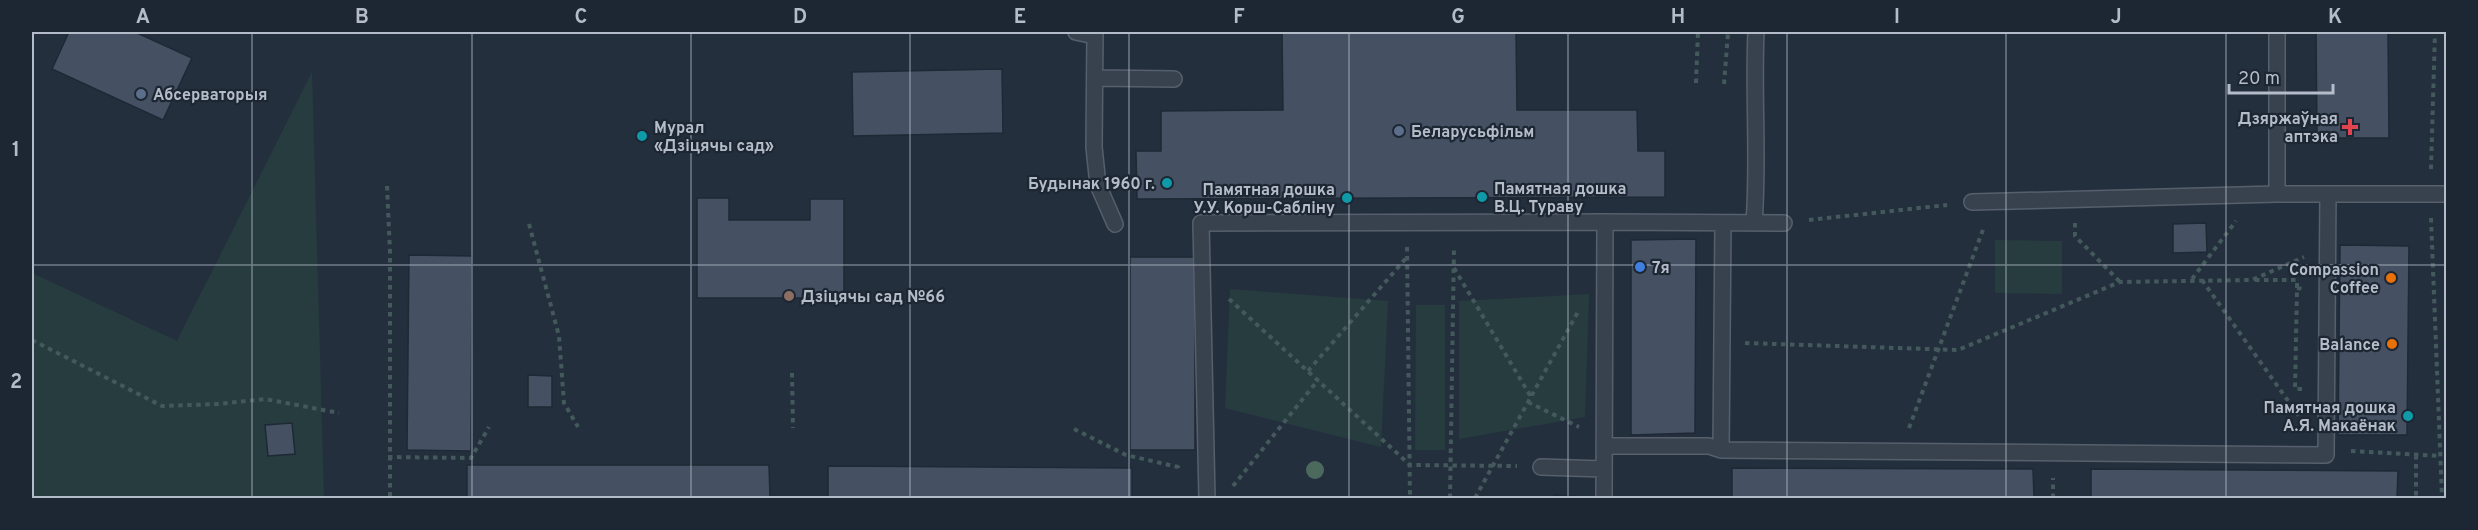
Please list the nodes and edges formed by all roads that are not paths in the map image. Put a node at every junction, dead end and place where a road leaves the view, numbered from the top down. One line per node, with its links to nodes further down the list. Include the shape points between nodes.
1 (1076, 32): 4 (lane)
2 (1756, 32): 13 (lane)
3 (2277, 32): 7 (lane)
4 (1095, 34): 5 (lane)
5 (1096, 78): 6 (lane); 15 (lane, via 1094,147 1098,185)
6 (1174, 80)
7 (2277, 194): 8 (lane); 10 (lane)
8 (2328, 194): 9 (lane); 17 (lane, via 2326,454)
9 (2446, 194)
10 (1972, 202)
11 (1605, 222): 12 (lane); 16 (lane); 20 (lane, via 1201,223)
12 (1723, 223): 13 (lane); 17 (lane)
13 (1754, 223): 14 (lane)
14 (1784, 223)
15 (1114, 224)
16 (1604, 446): 17 (lane, via 1709,446); 19 (lane)
17 (1721, 450)
18 (1542, 467): 19 (lane)
19 (1604, 469): 21 (lane)
20 (1207, 498)
21 (1604, 498)

